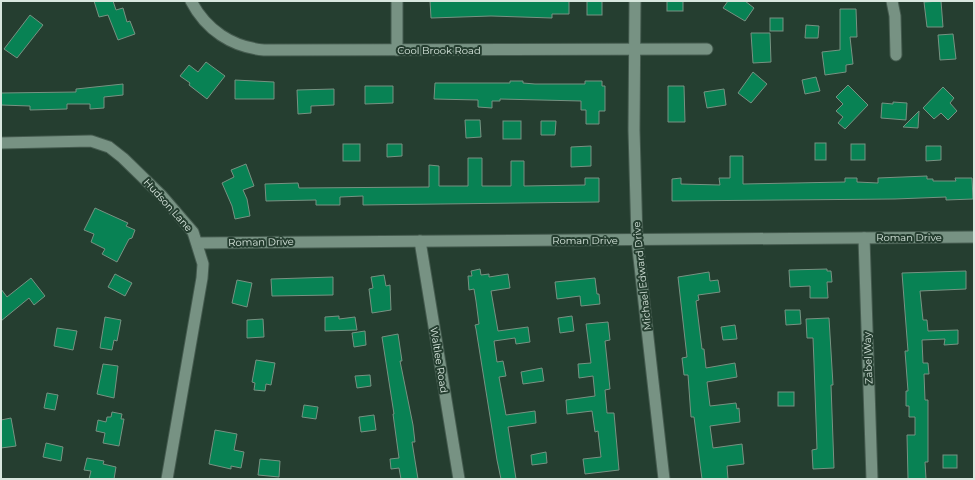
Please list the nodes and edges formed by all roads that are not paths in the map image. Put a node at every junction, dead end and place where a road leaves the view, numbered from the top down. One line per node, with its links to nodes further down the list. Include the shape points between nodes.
1 (191, 1): 7 (street, Cool Brook Road, via 202,19 218,33 232,42 249,48)
2 (398, 1): 7 (street)
3 (635, 1): 5 (street, Michael Edward Drive)
4 (892, 1): 8 (street)
5 (634, 49): 6 (street, Cool Brook Road); 7 (street, Cool Brook Road); 12 (street, Michael Edward Drive)
6 (707, 49)
7 (397, 50)
8 (896, 55)
9 (1, 143): 14 (street, Hudson Lane, via 91,141 109,147 162,196 193,232)
10 (974, 237): 11 (street, Roman Drive)
11 (864, 238): 12 (street, Roman Drive); 18 (street, Zabel Way)
12 (637, 240): 13 (street, Roman Drive); 17 (street, Michael Edward Drive)
13 (420, 241): 14 (street, Roman Drive); 16 (street, Waltlee Road)
14 (197, 243): 15 (street, Hudson Lane, via 202,278)
15 (168, 479)
16 (459, 479)
17 (664, 479)
18 (872, 479)

